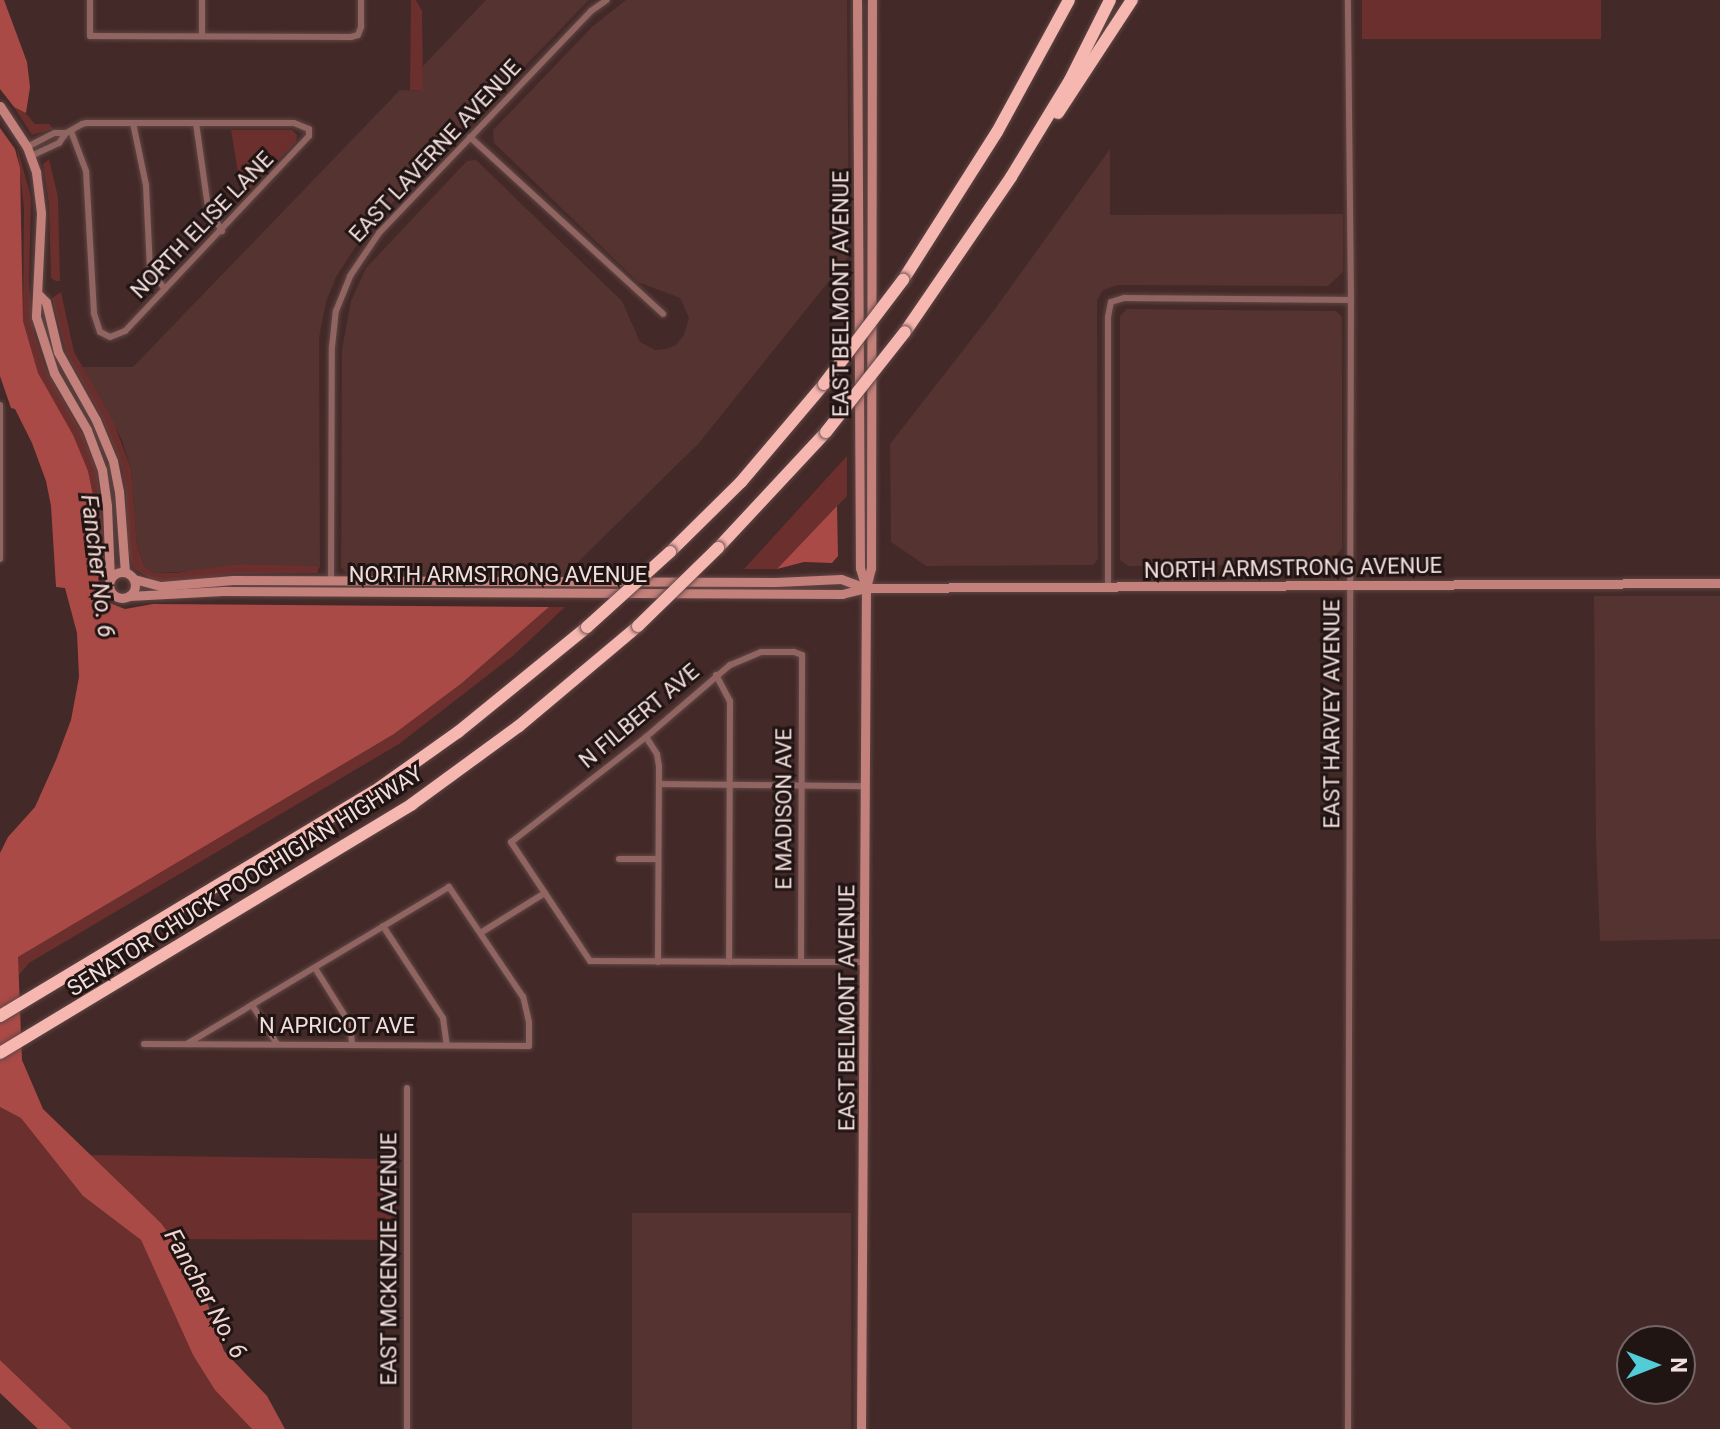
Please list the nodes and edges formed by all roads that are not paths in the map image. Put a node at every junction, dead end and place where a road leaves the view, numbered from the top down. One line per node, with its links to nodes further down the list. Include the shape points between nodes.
1 (90, 0): 12 (street, via 90,36)
2 (202, 0): 12 (street)
3 (361, 0): 12 (street, via 358,35)
4 (607, 0): 18 (street, EAST LAVERNE AVENUE)
5 (857, 0): 34 (street, EAST BELMONT AVENUE, via 860,568)
6 (872, 0): 34 (street, EAST BELMONT AVENUE, via 871,568)
7 (1062, 0): 13 (highway)
8 (1069, 0): 13 (highway, SENATOR CHUCK POOCHIGIAN HIGHWAY)
9 (1110, 0): 20 (highway, SENATOR CHUCK POOCHIGIAN HIGHWAY, via 1070,80)
10 (1132, 0): 20 (highway)
11 (1348, 0): 24 (street, EAST HARVEY AVENUE)
12 (202, 36)
13 (1029, 74): 56 (highway, SENATOR CHUCK POOCHIGIAN HIGHWAY, bridge, via 903,280 741,482 670,552 458,732 375,791)
14 (0, 106): 19 (street)
15 (133, 123): 16 (street); 17 (street, via 87,123); 22 (street, via 145,175 150,270)
16 (196, 123): 21 (street, via 208,207); 21 (street, NORTH ELISE LANE, via 294,123 309,129 306,143)
17 (68, 132): 19 (street, via 59,143); 22 (street, NORTH ELISE LANE, via 86,171 94,313 100,332 110,337 125,331)
18 (470, 137): 25 (street); 31 (street, EAST LAVERNE AVENUE, via 373,240 336,311)
19 (29, 151): 23 (street, via 40,195)
20 (1011, 177): 62 (highway, SENATOR CHUCK POOCHIGIAN HIGHWAY, bridge, via 905,332 826,432 638,626 519,726 412,804)
21 (222, 231): 22 (street, NORTH ELISE LANE)
22 (165, 289)
23 (39, 295): 28 (street, via 46,302 58,352 113,461); 30 (street, via 36,317 47,357 87,430 102,470)
24 (1351, 300): 33 (street, EAST HARVEY AVENUE); 35 (street, via 1111,302)
25 (663, 314)
26 (0, 405): 27 (street)
27 (0, 559)
28 (125, 572): 29 (street); 30 (street)
29 (134, 579): 31 (street, NORTH ARMSTRONG AVENUE, via 161,586); 37 (street)
30 (110, 580): 37 (street, via 112,594)
31 (331, 580): 34 (street, NORTH ARMSTRONG AVENUE, via 841,579); 36 (street, EAST LAVERNE AVENUE)
32 (1720, 583): 33 (street, NORTH ARMSTRONG AVENUE)
33 (1351, 585): 35 (street, NORTH ARMSTRONG AVENUE); 66 (street, EAST HARVEY AVENUE)
34 (866, 588): 35 (street, NORTH ARMSTRONG AVENUE); 36 (street, NORTH ARMSTRONG AVENUE, via 842,594); 44 (street, EAST BELMONT AVENUE)
35 (1108, 589)
36 (331, 592): 37 (street, NORTH ARMSTRONG AVENUE)
37 (129, 596)
38 (802, 655): 39 (street, N FILBERT AVE, via 761,652); 43 (street, E MADISON AVE)
39 (716, 675): 40 (street, N FILBERT AVE); 42 (street, via 730,701)
40 (646, 737): 41 (street, via 657,754); 47 (street, N FILBERT AVE, via 511,842)
41 (659, 784): 42 (street); 46 (street)
42 (731, 785): 43 (street); 51 (street)
43 (802, 785): 44 (street); 52 (street, E MADISON AVE)
44 (866, 786): 53 (street, EAST BELMONT AVENUE)
45 (619, 859): 46 (street)
46 (658, 859): 50 (street)
47 (545, 893): 49 (street); 50 (street, via 590,961)
48 (383, 926): 49 (street, via 449,887); 54 (street); 61 (street, via 443,1018)
49 (482, 932): 61 (street, N APRICOT AVE, via 523,997 529,1046)
50 (658, 962): 51 (street)
51 (729, 962): 52 (street)
52 (801, 962): 53 (street)
53 (865, 962): 65 (street, EAST BELMONT AVENUE)
54 (315, 968): 55 (street); 60 (street, via 350,1024)
55 (252, 1005): 57 (street); 59 (street)
56 (0, 1016)
57 (188, 1043): 58 (street, N APRICOT AVE); 59 (street, N APRICOT AVE)
58 (144, 1044)
59 (277, 1044): 60 (street, N APRICOT AVE)
60 (352, 1044): 61 (street, N APRICOT AVE)
61 (447, 1045)
62 (0, 1053)
63 (407, 1088): 64 (street, EAST MCKENZIE AVENUE)
64 (407, 1429)
65 (861, 1429)
66 (1348, 1429)

